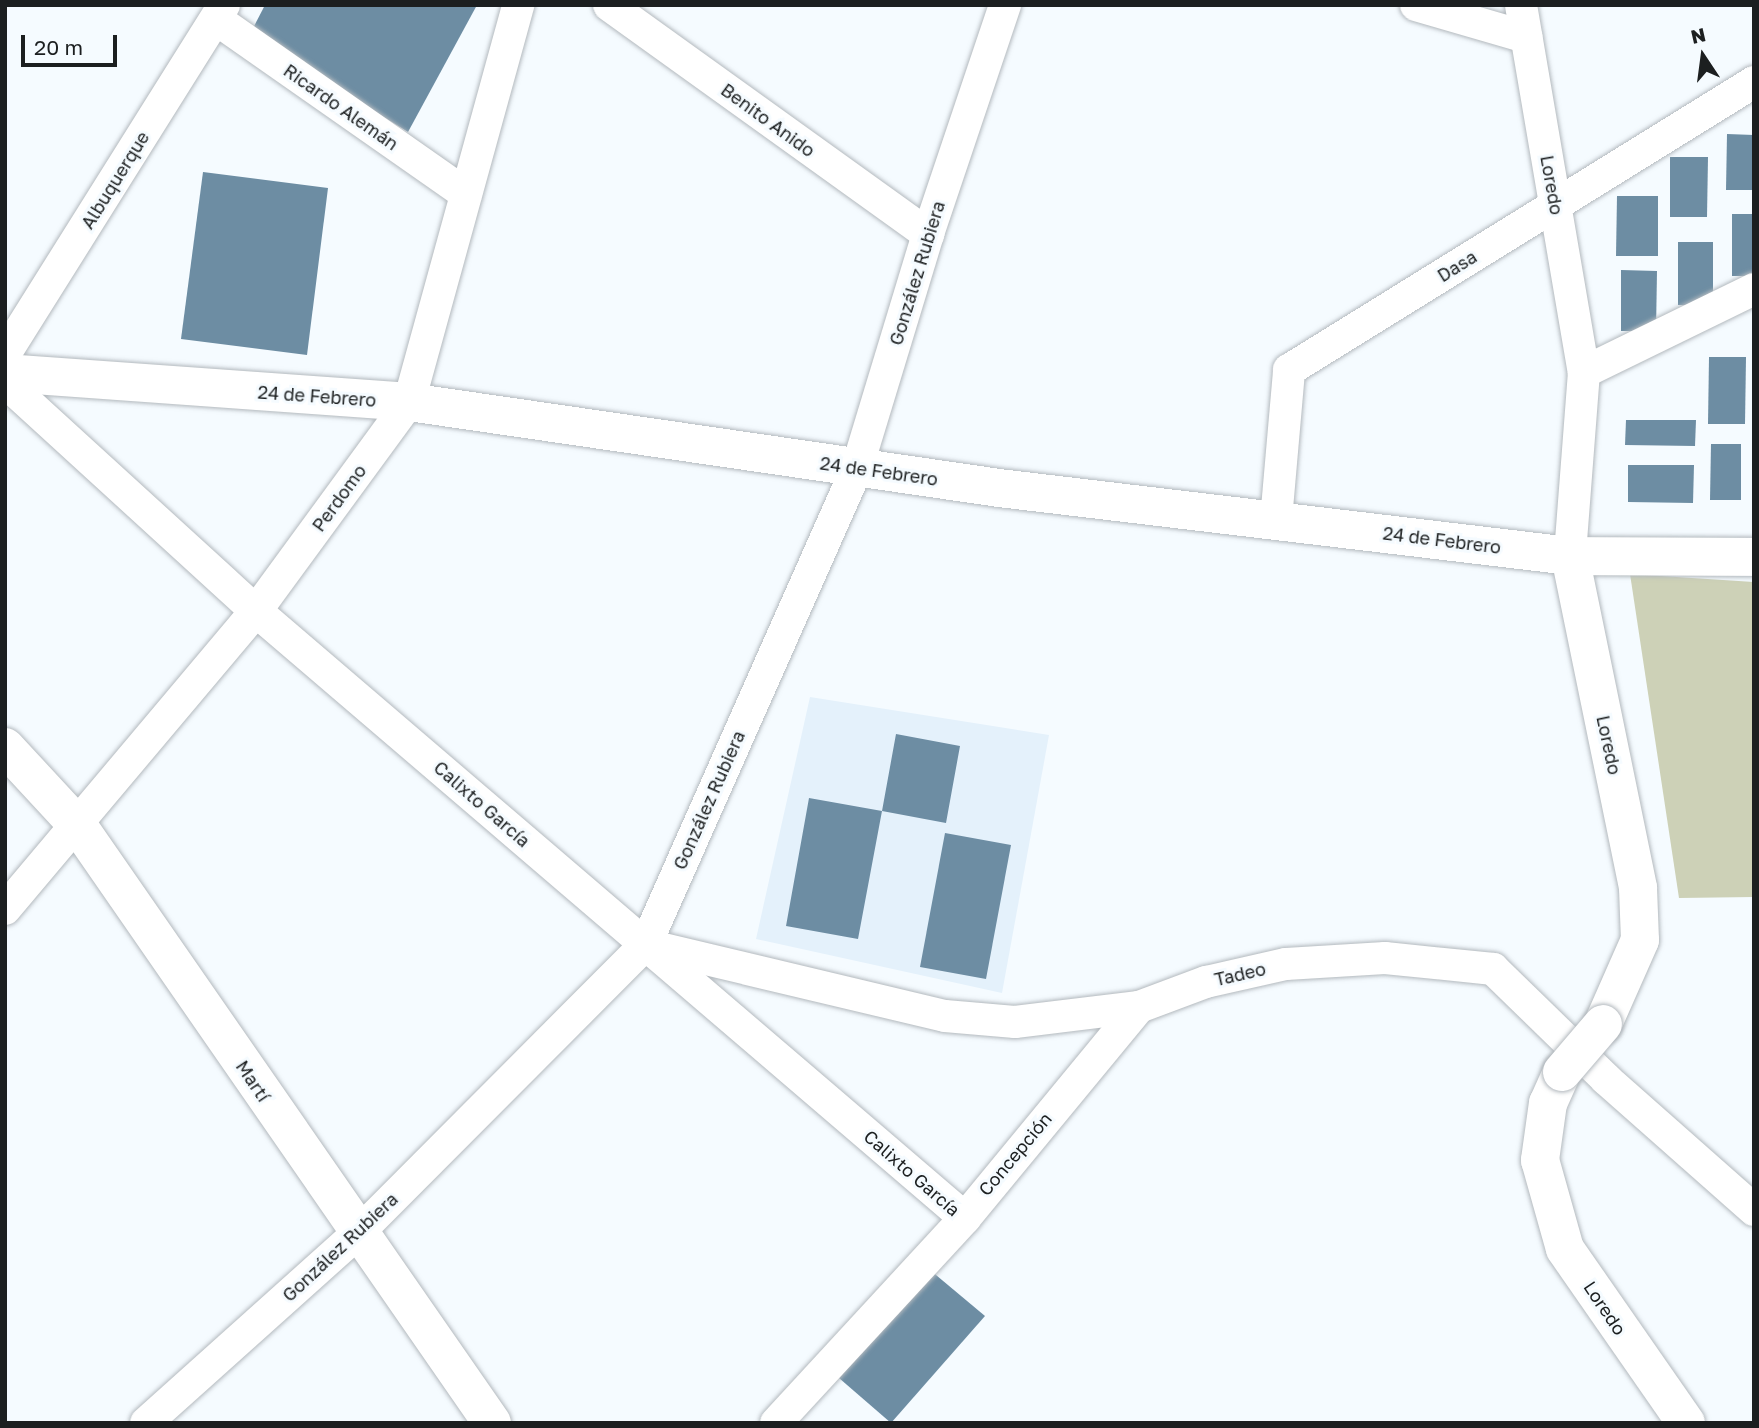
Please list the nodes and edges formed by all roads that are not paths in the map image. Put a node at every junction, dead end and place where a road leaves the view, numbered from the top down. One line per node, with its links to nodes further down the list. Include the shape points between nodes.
1 (518, 5): 9 (street, Perdomo)
2 (609, 5): 11 (street, Benito Anido)
3 (1005, 5): 11 (street, González Rubiera)
4 (1416, 5): 7 (street)
5 (1521, 5): 7 (street, Loredo)
6 (220, 12): 9 (street, Ricardo Alemán); 13 (street, Albuquerque)
7 (1526, 37): 10 (street, Loredo)
8 (1754, 82): 10 (street, Dasa)
9 (466, 194): 17 (street, Perdomo)
10 (1555, 205): 14 (street, Loredo); 19 (street, Dasa, via 1289,370)
11 (928, 234): 18 (street, González Rubiera)
12 (1754, 289): 14 (street)
13 (5, 354)
14 (1584, 372): 20 (street, Loredo)
15 (5, 373): 17 (main road, 24 de Febrero)
16 (5, 382): 22 (street, Calixto García)
17 (409, 402): 18 (main road, 24 de Febrero); 22 (street, Perdomo)
18 (857, 468): 19 (main road, 24 de Febrero); 26 (street, González Rubiera)
19 (1276, 520): 20 (main road, 24 de Febrero)
20 (1570, 555): 21 (main road, 24 de Febrero); 34 (main road, Loredo, bridge, via 1638,888 1640,940 1603,1024 1562,1072 1548,1103 1540,1160 1564,1249)
21 (1754, 557)
22 (256, 611): 24 (street, Perdomo); 26 (street, Calixto García)
23 (5, 747): 24 (main road, Martí)
24 (79, 827): 25 (street, Perdomo); 30 (main road, Martí)
25 (5, 909)
26 (646, 944): 27 (street, Tadeo, via 944,1016 1015,1022); 29 (street, Calixto García); 30 (street, González Rubiera)
27 (1139, 1007): 28 (street, Tadeo, via 1206,982 1286,964 1385,958 1493,969 1606,1079); 29 (street, Concepción)
28 (1754, 1210)
29 (965, 1218): 33 (street, Concepción)
30 (357, 1234): 31 (street, González Rubiera); 32 (main road, Martí)
31 (146, 1423)
32 (492, 1423)
33 (776, 1423)
34 (1686, 1423)

